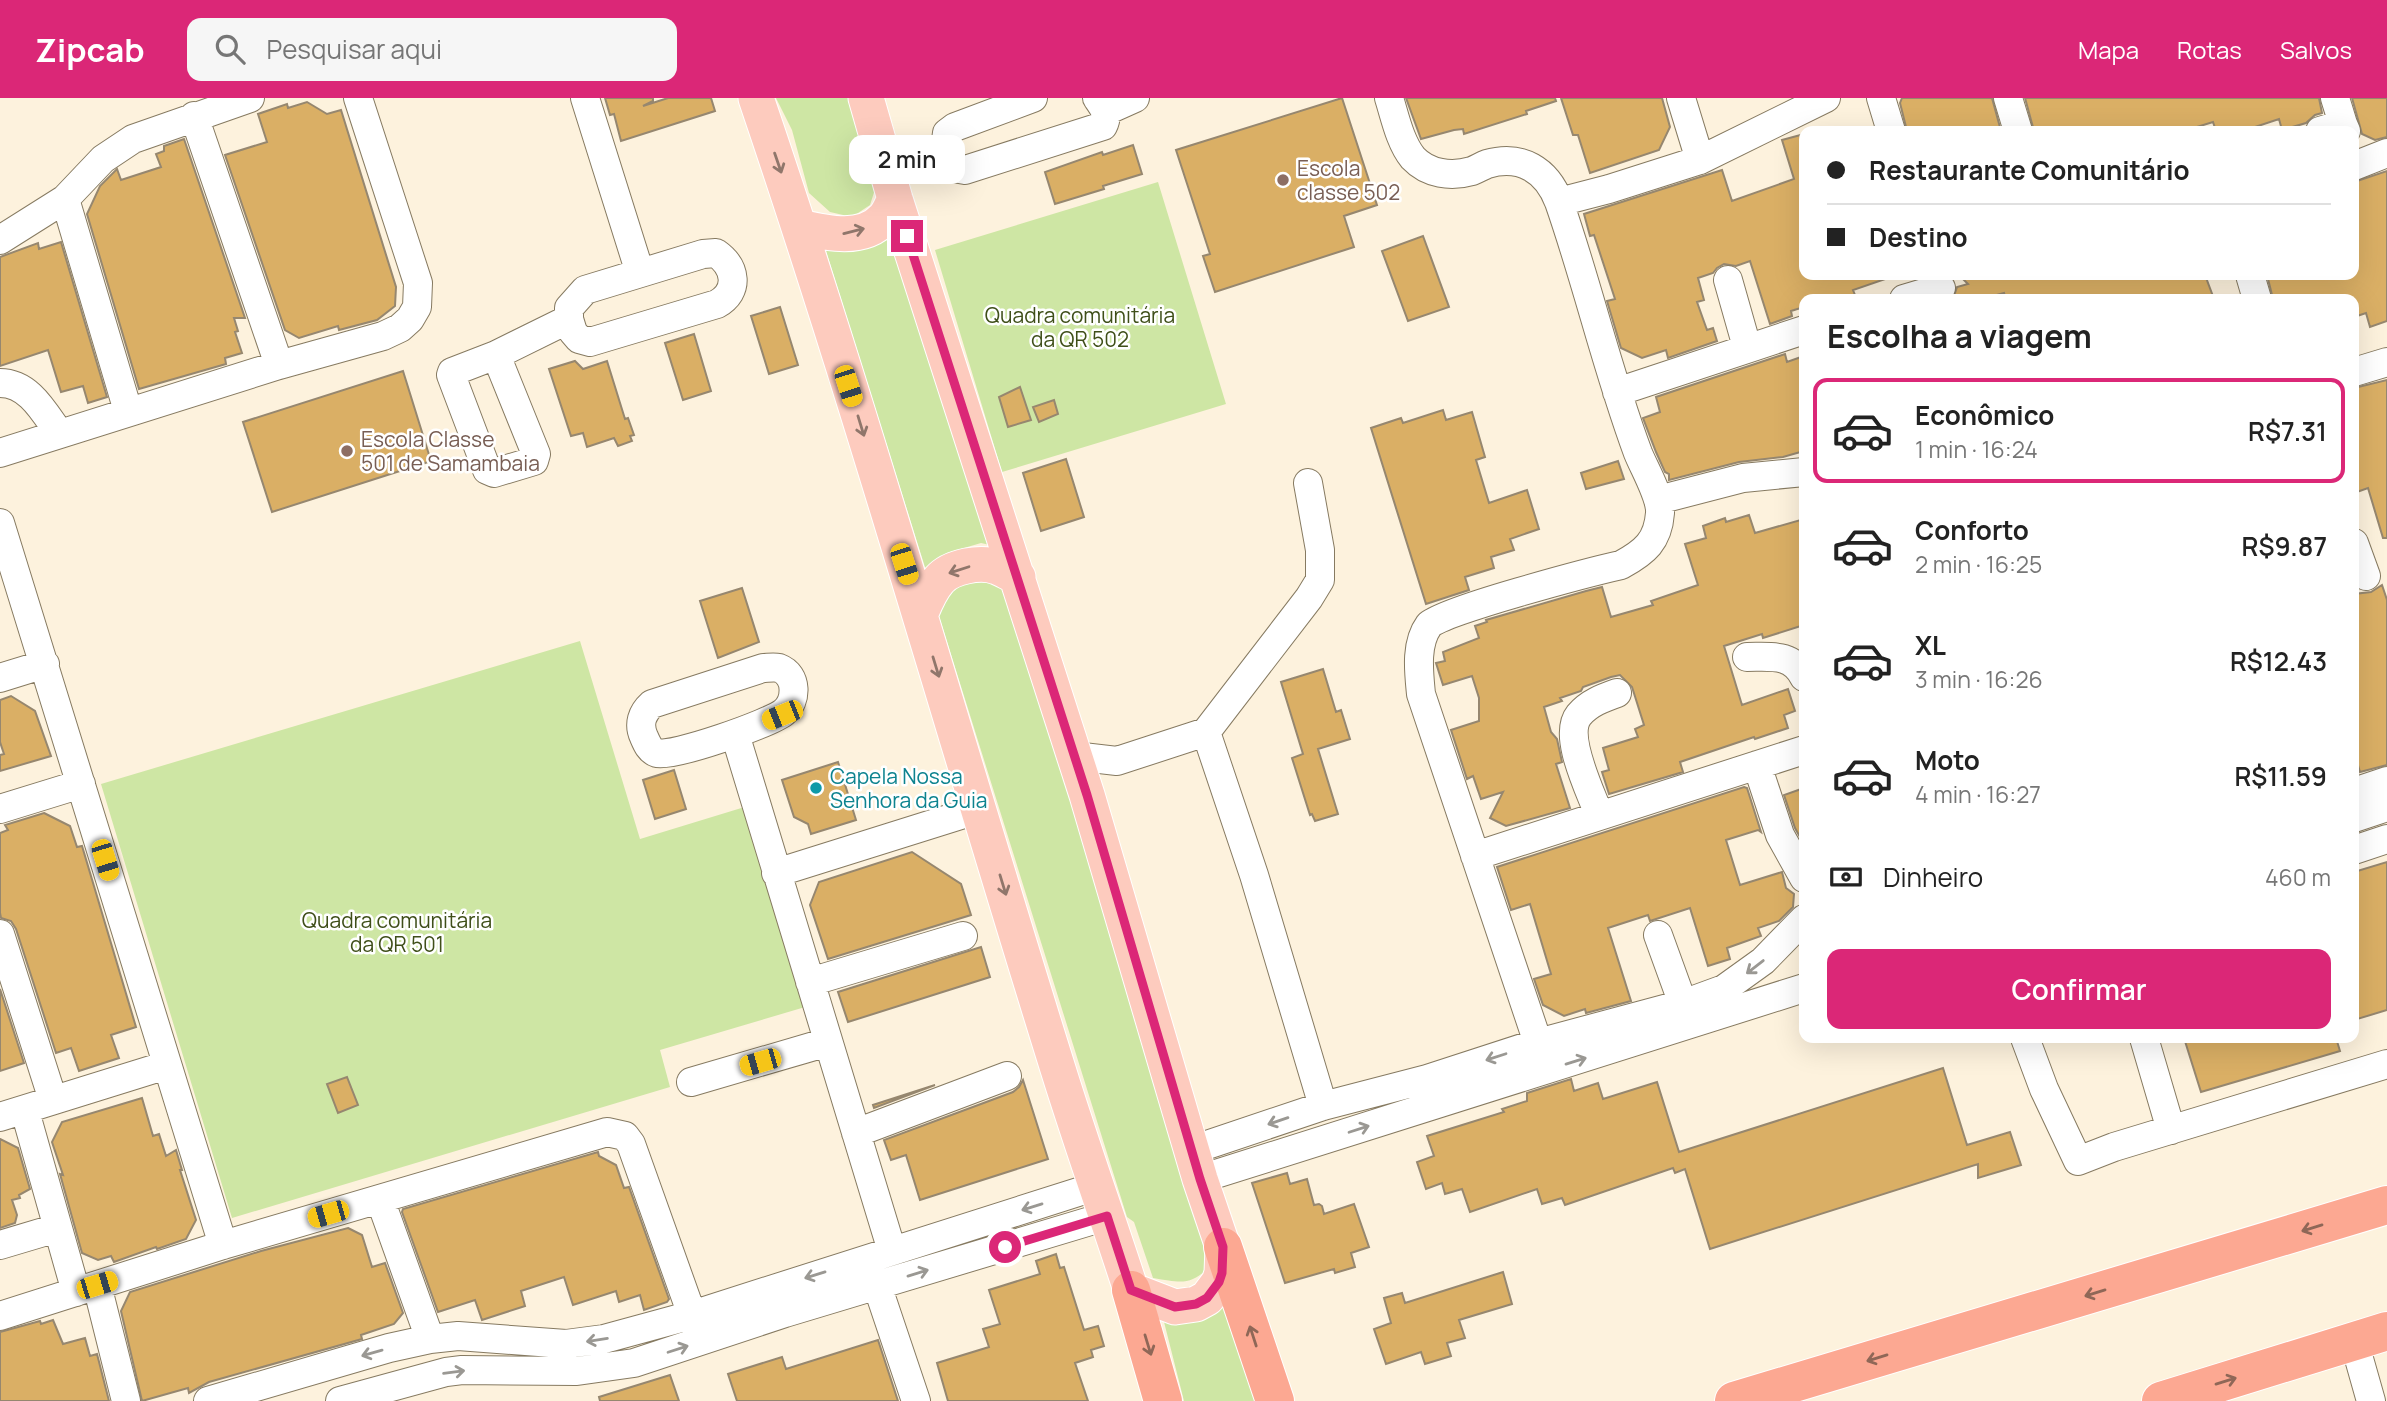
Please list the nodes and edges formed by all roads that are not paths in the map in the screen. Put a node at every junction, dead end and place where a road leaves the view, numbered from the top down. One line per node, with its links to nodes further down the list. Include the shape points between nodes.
1 (250, 98): 14 (street)
2 (358, 98): 32 (street, via 418,283 417,307 400,328 383,336)
3 (585, 98): 23 (street)
4 (757, 98): 21 (main road, one-way to 21)
5 (866, 98): 18 (main road)
6 (1135, 98): 13 (street)
7 (1389, 98): 20 (street, via 1406,146 1422,166 1449,174 1517,162 1548,178)
8 (1681, 98): 17 (street)
9 (1826, 98): 17 (street)
10 (1881, 98): 15 (street)
11 (2008, 98): 16 (street)
12 (1021, 100): 13 (street, via 947,133 953,168 965,170 1103,126)
13 (1102, 104)
14 (194, 116): 19 (street, via 119,147); 32 (street)
15 (1889, 126)
16 (2016, 126)
17 (1700, 160): 20 (street)
18 (895, 198): 21 (main road, one-way to 18, via 835,235 855,233 884,219); 45 (main road)
19 (65, 199): 22 (street); 36 (street)
20 (1559, 201): 35 (street)
21 (800, 227): 46 (main road, one-way to 46)
22 (0, 240)
23 (640, 273): 27 (street, via 584,290 569,308); 27 (street, via 716,253 729,266 732,290 717,304 590,342 579,339)
24 (1728, 280): 29 (street)
25 (1941, 287): 26 (street)
26 (1919, 294)
27 (569, 319): 30 (street)
28 (1799, 331): 29 (street)
29 (1747, 347): 35 (street)
30 (496, 355)
31 (2387, 362): 33 (street)
32 (279, 365): 36 (street)
33 (2359, 370)
34 (0, 383): 37 (street, via 20,387 32,397)
35 (1617, 392): 41 (street)
36 (128, 411): 37 (street)
37 (59, 433): 38 (street)
38 (0, 453)
39 (1799, 472): 41 (street, via 1743,478)
40 (1308, 483): 52 (street, via 1320,550 1320,580)
41 (1658, 500): 69 (street, via 1656,537 1621,565 1499,599 1430,624 1422,641 1421,694)
42 (0, 523): 48 (street)
43 (2359, 554): 44 (street)
44 (2369, 575)
45 (1018, 577): 46 (main road, one-way to 46, via 982,564 958,569 940,578); 55 (main road)
46 (920, 615): 64 (main road, one-way to 64)
47 (1747, 657): 49 (street, via 1779,657)
48 (45, 664): 50 (street); 59 (street)
49 (1799, 669)
50 (0, 678)
51 (1617, 693): 65 (street, via 1586,708 1573,729)
52 (1206, 732): 56 (street); 88 (street)
53 (735, 734): 53 (street, via 658,754 642,734 641,720 652,704 738,676 763,668 787,673 795,697 791,706 782,715); 71 (street)
54 (1799, 752): 57 (street)
55 (1074, 756): 56 (street); 61 (main road)
56 (1117, 761): 61 (street)
57 (1757, 765): 65 (street); 70 (street, via 1780,835)
58 (2387, 781): 60 (street)
59 (81, 784): 63 (street); 84 (street)
60 (2359, 790)
61 (1087, 795): 92 (main road)
62 (2387, 807): 66 (street)
63 (0, 809)
64 (980, 809): 71 (street); 94 (main road, one-way to 94)
65 (1600, 815): 69 (street)
66 (2359, 816)
67 (2387, 839): 68 (street)
68 (2359, 848)
69 (1475, 856): 80 (street)
70 (1799, 869)
71 (776, 873): 76 (street)
72 (1799, 924): 78 (street, one-way to 78, via 1742,977)
73 (0, 934): 87 (street)
74 (1658, 935): 78 (street)
75 (963, 936): 76 (street)
76 (810, 982): 79 (street)
77 (1799, 989): 92 (street, one-way to 77)
78 (1683, 1004): 80 (street)
79 (828, 1042): 86 (street); 91 (street)
80 (1538, 1043): 88 (street, one-way to 88)
81 (2027, 1043): 90 (street, via 2078,1161)
82 (2145, 1043): 90 (street)
83 (2387, 1064): 90 (street)
84 (167, 1065): 87 (street); 98 (street)
85 (1007, 1076): 91 (street)
86 (691, 1082)
87 (53, 1100): 89 (street)
88 (1323, 1106): 92 (street, one-way to 92)
89 (12, 1114): 96 (street)
90 (2171, 1130)
91 (856, 1133): 100 (street)
92 (1196, 1164): 99 (main road)
93 (380, 1199): 98 (street); 106 (street, via 607,1132 617,1133 631,1144); 109 (street)
94 (1102, 1201): 100 (street, one-way to 100); 101 (street, one-way to 94); 104 (main road)
95 (2384, 1207): 116 (highway, one-way to 116)
96 (57, 1228): 97 (street); 103 (street)
97 (0, 1245)
98 (223, 1245): 103 (street)
99 (1223, 1247): 104 (main road, via 1219,1282 1196,1304 1175,1307); 115 (highway, one-way to 99)
100 (892, 1251): 102 (street, one-way to 102)
101 (877, 1285): 105 (street); 113 (street)
102 (776, 1287): 105 (street); 106 (street)
103 (87, 1289): 107 (street); 110 (street)
104 (1131, 1290): 114 (highway, one-way to 114)
105 (785, 1313): 112 (street, one-way to 105, via 446,1372 578,1371 634,1363)
106 (692, 1315): 109 (street, one-way to 109, via 604,1339 566,1344 458,1336)
107 (0, 1316)
108 (2370, 1336): 117 (highway, one-way to 108); 118 (street)
109 (429, 1339): 111 (street, one-way to 111)
110 (126, 1401)
111 (208, 1401)
112 (340, 1401)
113 (916, 1401)
114 (1163, 1401)
115 (1275, 1401)
116 (1734, 1401)
117 (2161, 1401)
118 (2371, 1401)

